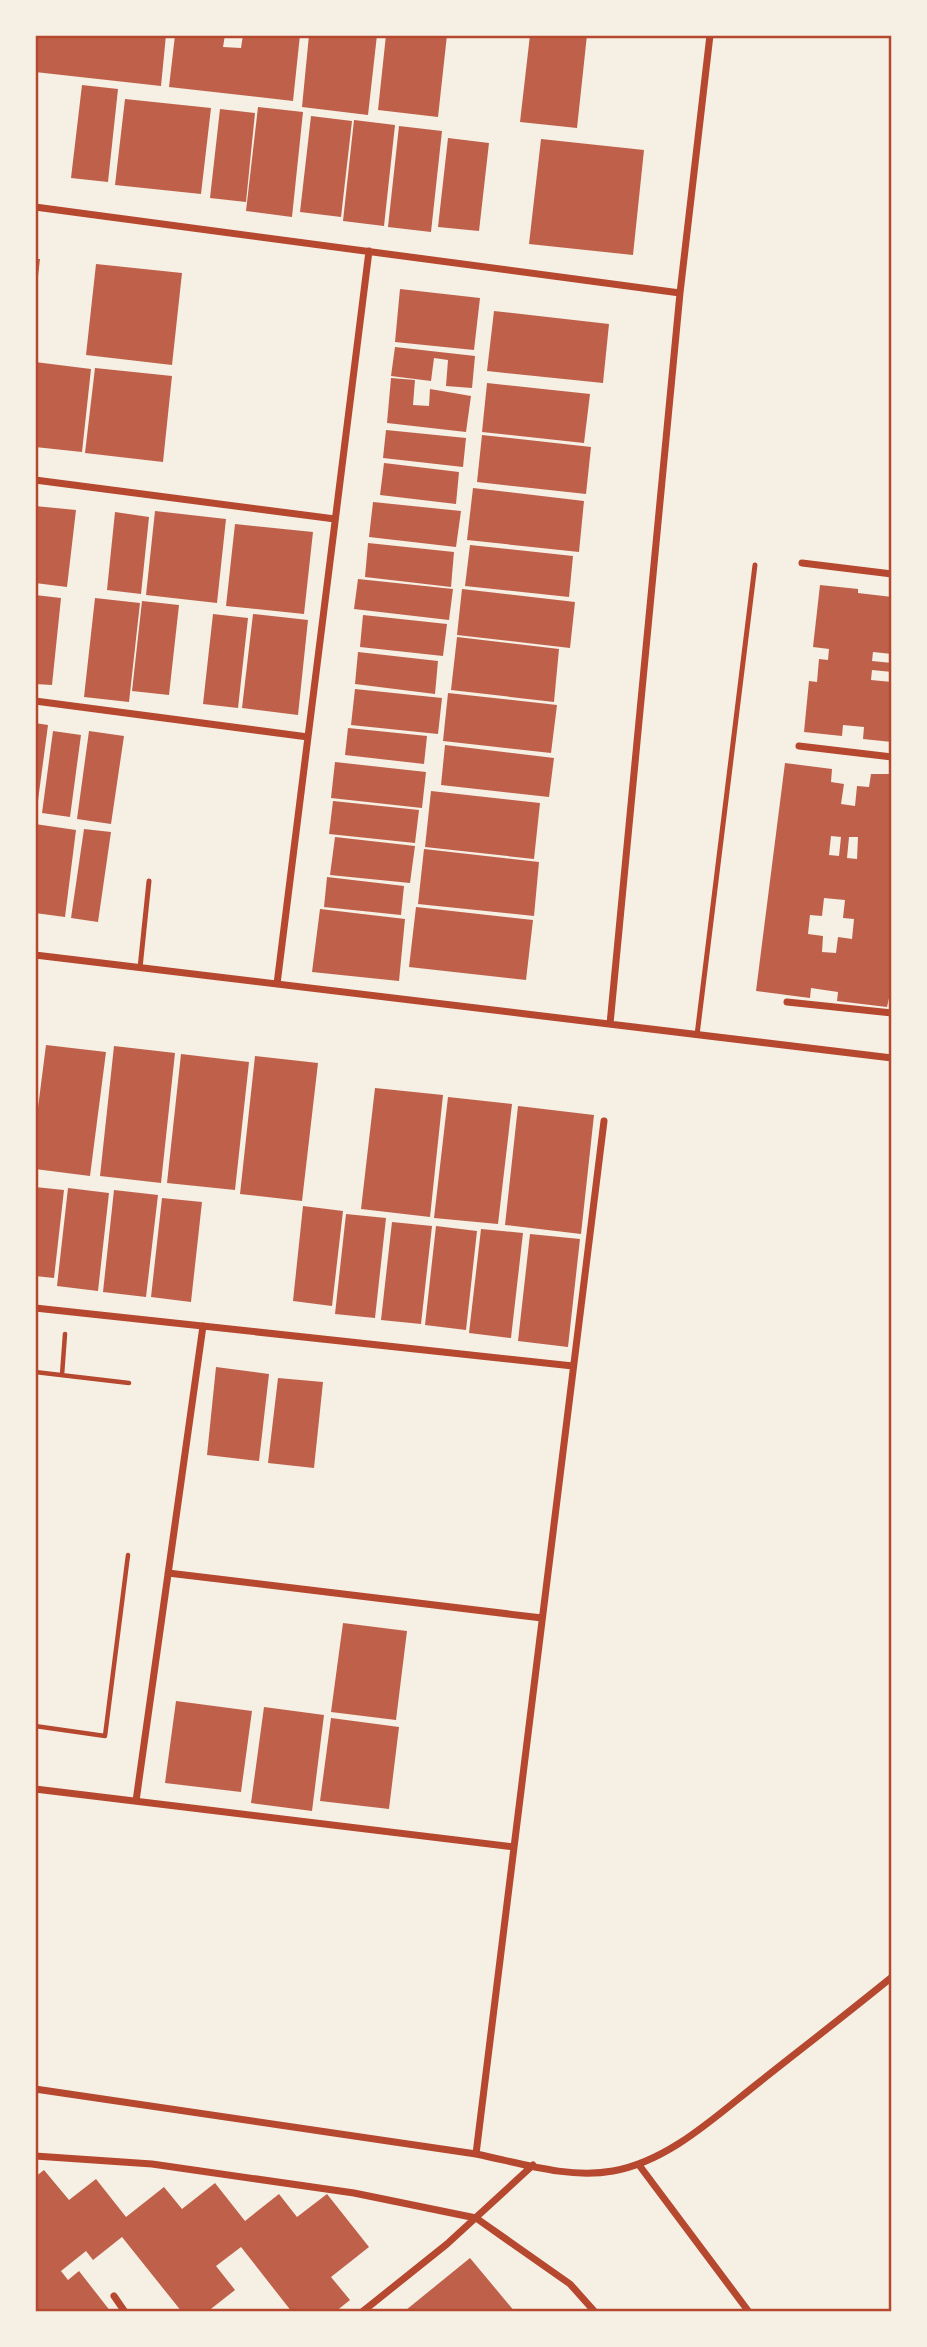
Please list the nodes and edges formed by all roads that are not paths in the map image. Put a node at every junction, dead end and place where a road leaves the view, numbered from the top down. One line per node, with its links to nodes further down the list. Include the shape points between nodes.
1 (710, 35): 4 (street)
2 (35, 207): 3 (street)
3 (369, 251): 4 (street); 6 (street)
4 (680, 293): 20 (street)
5 (35, 480): 6 (street)
6 (335, 520): 11 (street)
7 (803, 563): 9 (street)
8 (755, 565): 21 (lane)
9 (892, 574)
10 (35, 701): 11 (street)
11 (307, 737): 17 (street)
12 (799, 746): 13 (street)
13 (892, 757)
14 (149, 881): 16 (lane)
15 (35, 955): 16 (street)
16 (139, 968): 17 (street)
17 (277, 984): 20 (street)
18 (787, 1002): 19 (street)
19 (892, 1013)
20 (610, 1024): 21 (street)
21 (697, 1035): 22 (street)
22 (892, 1058)
23 (604, 1121): 26 (street)
24 (35, 1308): 25 (street)
25 (203, 1326): 26 (street); 27 (street)
26 (573, 1366): 28 (street)
27 (168, 1573): 28 (street); 30 (street)
28 (542, 1618): 31 (street)
29 (35, 1789): 30 (street)
30 (136, 1801): 31 (street)
31 (514, 1847): 34 (street)
32 (892, 1978): 37 (street, via 688,2138)
33 (35, 2089): 34 (street)
34 (476, 2154): 36 (street)
35 (35, 2156): 38 (street, via 152,2164 354,2193)
36 (533, 2165): 37 (street, via 585,2173); 38 (street)
37 (639, 2165): 43 (street)
38 (476, 2218): 41 (street); 42 (street, via 570,2284)
39 (114, 2296): 40 (street)
40 (125, 2312)
41 (362, 2312)
42 (595, 2312)
43 (749, 2312)

